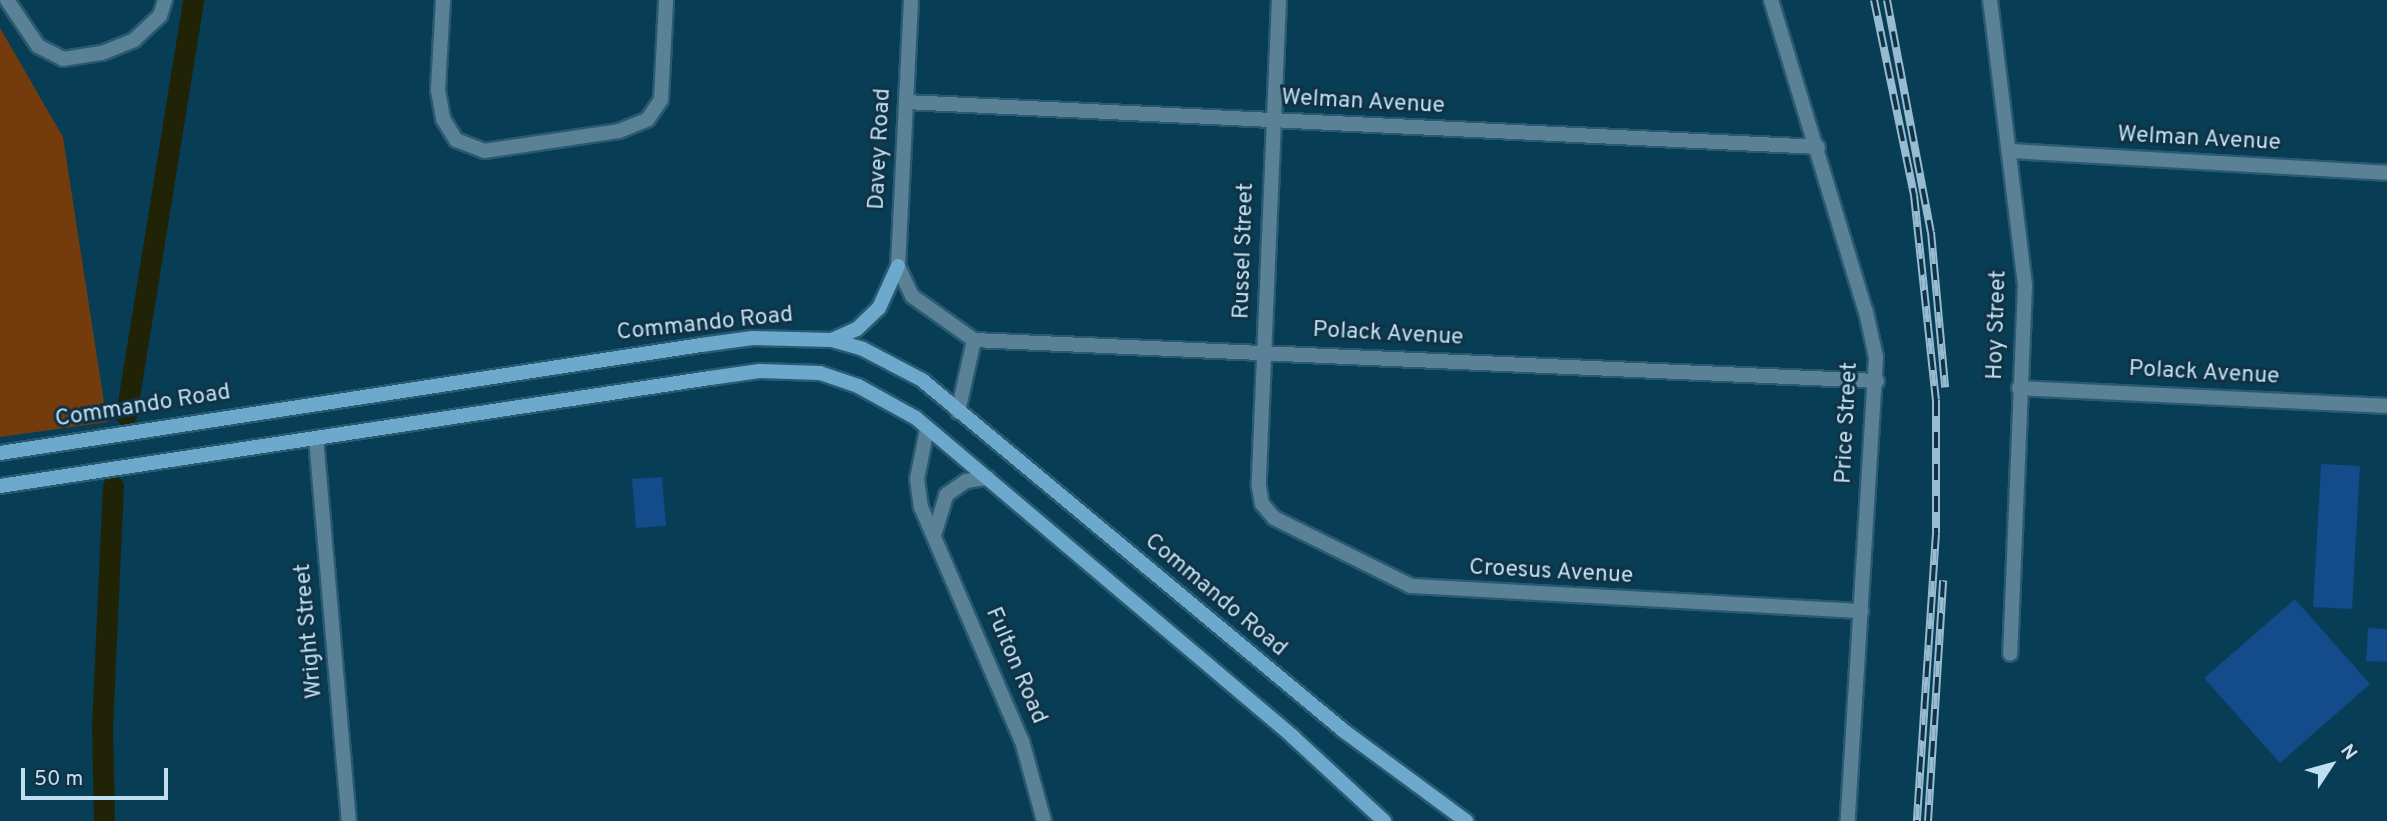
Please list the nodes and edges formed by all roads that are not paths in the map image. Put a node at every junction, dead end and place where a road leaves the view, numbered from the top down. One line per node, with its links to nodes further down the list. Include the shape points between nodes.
1 (7, 0): 2 (street, via 28,34 49,54 80,58 119,48 148,30 160,16)
2 (165, 0)
3 (443, 0): 4 (street, via 438,90 443,119 456,140 484,151 619,131 648,119 661,100)
4 (666, 0)
5 (911, 0): 9 (street, Davey Road)
6 (1279, 0): 10 (street, Russel Street)
7 (1771, 0): 11 (street, Price Street)
8 (1990, 0): 12 (street, Hoy Street)
9 (906, 102): 10 (street, Welman Avenue); 14 (street, Davey Road)
10 (1273, 121): 11 (street, Welman Avenue); 17 (street, Russel Street)
11 (1818, 147): 18 (street, Price Street, via 1871,331)
12 (2009, 151): 13 (street, Welman Avenue); 19 (street, Hoy Street, via 2025,285)
13 (2387, 173)
14 (898, 266): 15 (main road, via 879,308 857,329); 16 (street, Davey Road, via 912,296)
15 (832, 340): 21 (main road, Commando Road, via 904,368); 24 (main road, Commando Road, via 753,338 701,345)
16 (974, 340): 17 (street, Polack Avenue); 21 (street, via 960,385)
17 (1264, 352): 18 (street, Polack Avenue); 27 (street, Russel Street)
18 (1877, 381): 29 (street, Price Street)
19 (2019, 388): 20 (street, Polack Avenue); 30 (street, Hoy Street)
20 (2387, 406)
21 (958, 412): 34 (main road, Commando Road, via 1326,717)
22 (928, 429): 23 (main road, via 888,400 858,386 792,370 710,378); 25 (main road); 28 (street, Fulton Road, via 917,492)
23 (316, 438): 26 (main road); 31 (street, Wright Street)
24 (0, 453)
25 (988, 478): 28 (street, via 966,481 946,495); 33 (main road, via 1293,737)
26 (0, 486)
27 (1262, 504): 29 (street, Croesus Avenue, via 1291,530 1411,586)
28 (935, 532): 32 (street, Fulton Road, via 1022,741)
29 (1860, 611): 35 (street, Price Street)
30 (2010, 654)
31 (349, 821)
32 (1044, 821)
33 (1384, 821)
34 (1466, 821)
35 (1848, 821)

